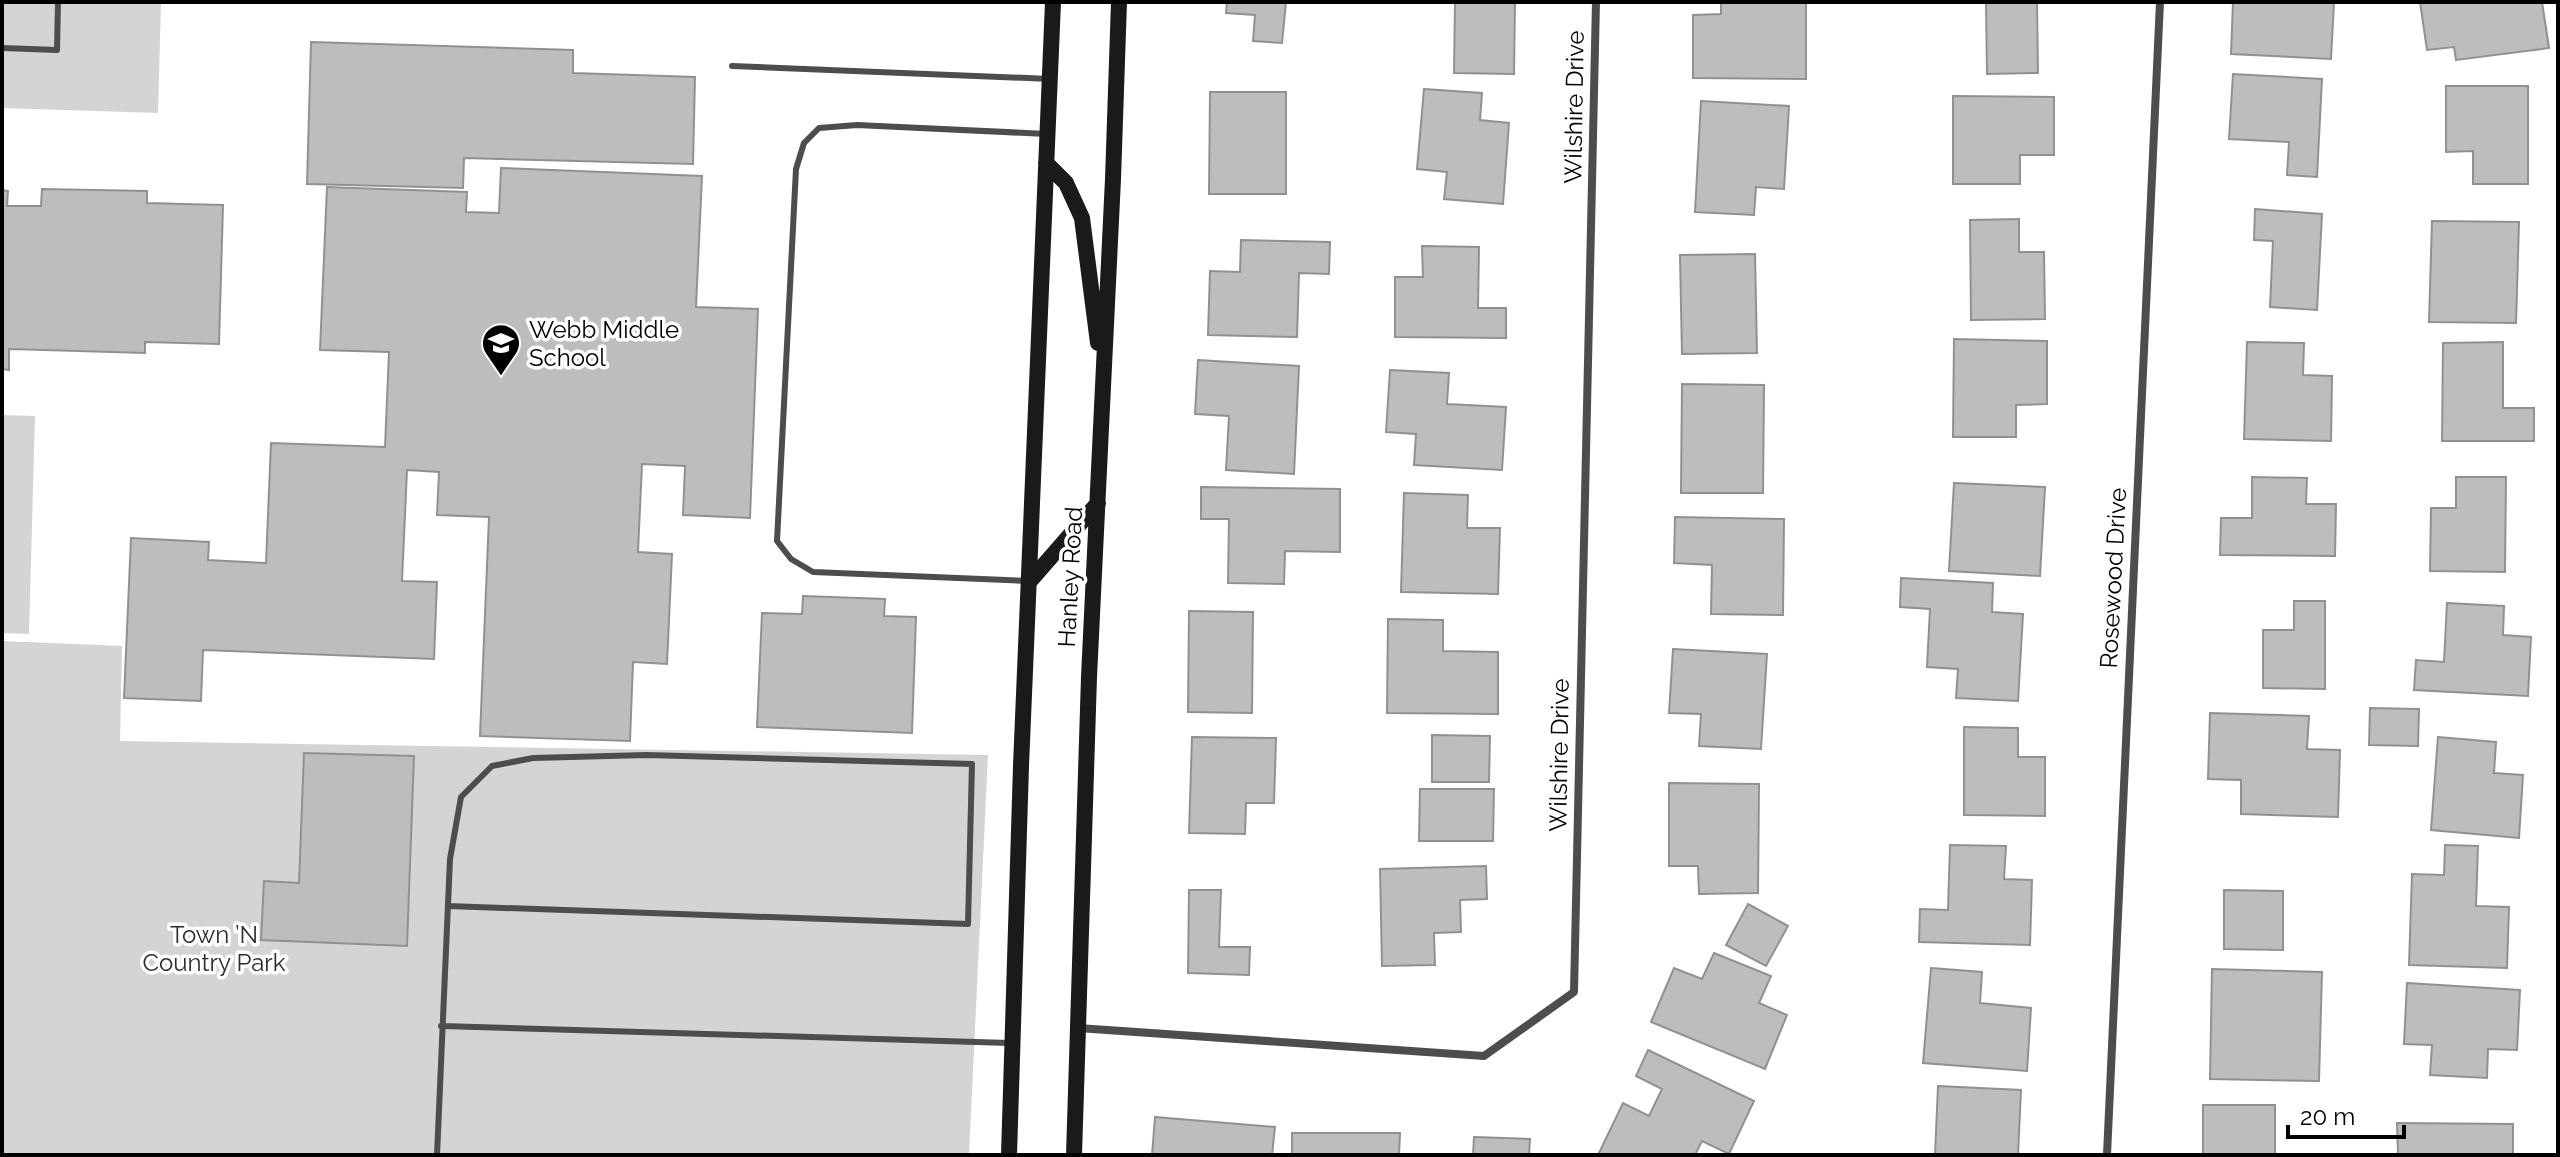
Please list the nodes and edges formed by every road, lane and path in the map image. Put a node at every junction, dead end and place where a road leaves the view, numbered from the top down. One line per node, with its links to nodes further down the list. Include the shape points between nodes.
1 (58, 2): 6 (lane, via 57,50)
2 (1053, 2): 8 (main road, Hanley Road)
3 (1119, 2): 11 (main road, Hanley Road)
4 (1596, 2): 16 (street, Wilshire Drive, via 1574,992 1484,1056)
5 (2160, 2): 21 (street, Rosewood Drive)
6 (2, 48)
7 (732, 66): 8 (lane)
8 (1050, 79): 9 (main road, Hanley Road)
9 (1047, 134): 10 (main road, Hanley Road); 13 (lane, via 857,125 819,128 804,143 796,169 777,541 791,559 813,572)
10 (1046, 163): 11 (main road, via 1066,183 1082,218); 13 (main road, Hanley Road)
11 (1104, 380): 12 (main road, Hanley Road)
12 (1098, 503): 13 (main road); 16 (main road, Hanley Road)
13 (1030, 581): 17 (main road, Hanley Road)
14 (448, 906): 14 (lane, via 968,924 972,764 647,755 533,758 492,766 461,797); 15 (lane)
15 (441, 1026): 17 (lane); 18 (lane)
16 (1078, 1028): 20 (main road, Hanley Road)
17 (1013, 1043): 19 (main road, Hanley Road)
18 (437, 1155)
19 (1009, 1155)
20 (1074, 1155)
21 (2107, 1155)

